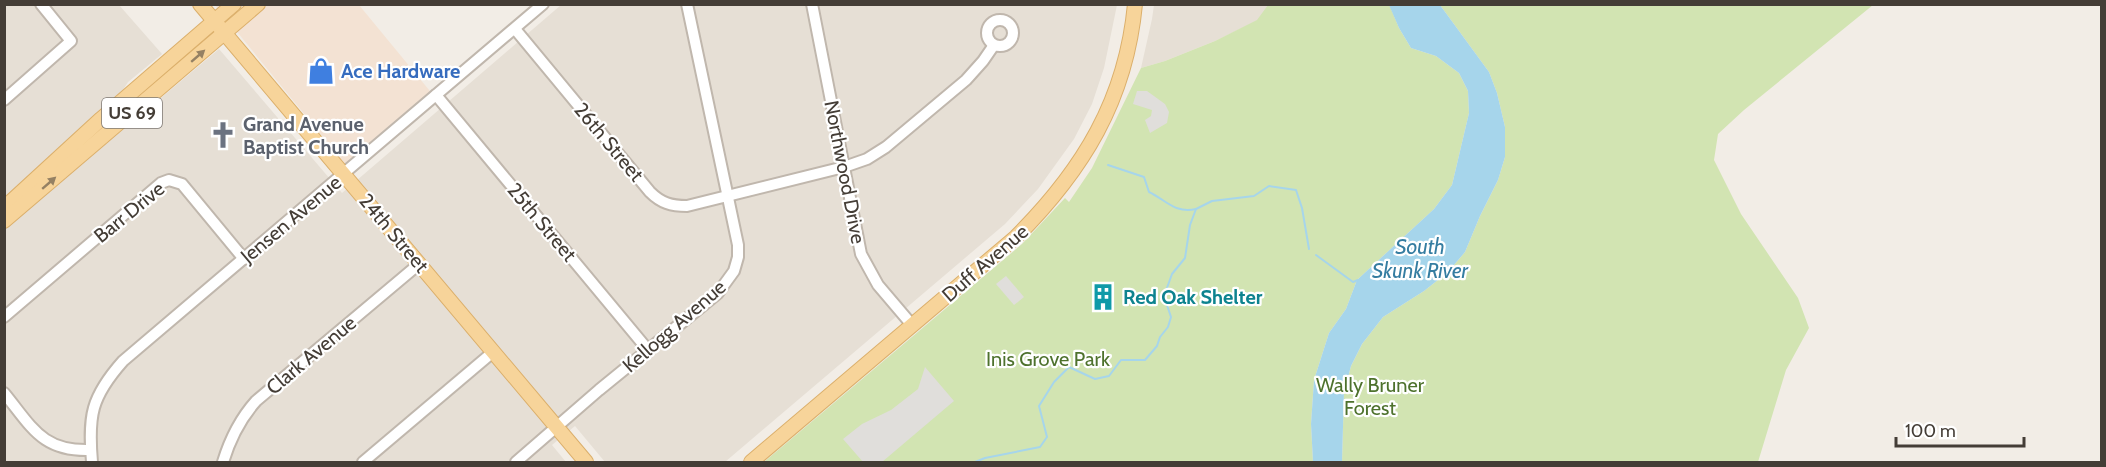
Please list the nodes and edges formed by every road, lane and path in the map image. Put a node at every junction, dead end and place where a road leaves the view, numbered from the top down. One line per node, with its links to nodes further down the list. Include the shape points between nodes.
1 (41, 4): 14 (street, via 71,41)
2 (200, 4): 9 (main road, 24th Street)
3 (234, 4): 9 (main road, US 69)
4 (258, 4): 11 (main road, US 69)
5 (543, 4): 10 (street, Jensen Avenue)
6 (687, 4): 17 (street, Kellogg Avenue)
7 (812, 4): 15 (street, Northwood Drive)
8 (1135, 4): 23 (main road, Duff Avenue, via 1128,51 1115,93 1070,178 1017,237)
9 (214, 21): 11 (main road, 24th Street); 18 (main road, US 69)
10 (515, 29): 13 (street, Jensen Avenue); 17 (street, 26th Street, via 659,200 668,205 687,206)
11 (225, 33): 16 (main road, 24th Street); 19 (main road, US 69, one-way to 11)
12 (994, 45): 15 (street, 26th Street, via 966,80 886,147)
13 (436, 95): 16 (street, Jensen Avenue); 24 (street, 25th Street)
14 (4, 100)
15 (844, 167): 17 (street, 26th Street); 23 (street, Northwood Drive, via 861,254 878,285)
16 (344, 174): 20 (street, Jensen Avenue); 21 (main road, 24th Street)
17 (727, 195): 24 (street, Kellogg Avenue, via 738,245 734,271 718,293)
18 (4, 208)
19 (4, 221)
20 (244, 259): 22 (street, Barr Drive, via 182,184 169,180 158,185); 28 (street, Jensen Avenue, via 107,379 93,409)
21 (419, 264): 25 (main road, 24th Street); 30 (street, Clark Avenue, via 256,401 240,420)
22 (4, 317)
23 (912, 325): 34 (main road, Duff Avenue)
24 (648, 350): 27 (street, Kellogg Avenue)
25 (493, 352): 27 (main road, 24th Street); 31 (street)
26 (4, 393): 28 (street, via 50,444 74,451)
27 (556, 427): 32 (street, Kellogg Avenue); 33 (main road, 24th Street)
28 (91, 450): 29 (street, Jensen Avenue)
29 (92, 462)
30 (223, 462)
31 (363, 462)
32 (516, 462)
33 (586, 462)
34 (751, 462)

